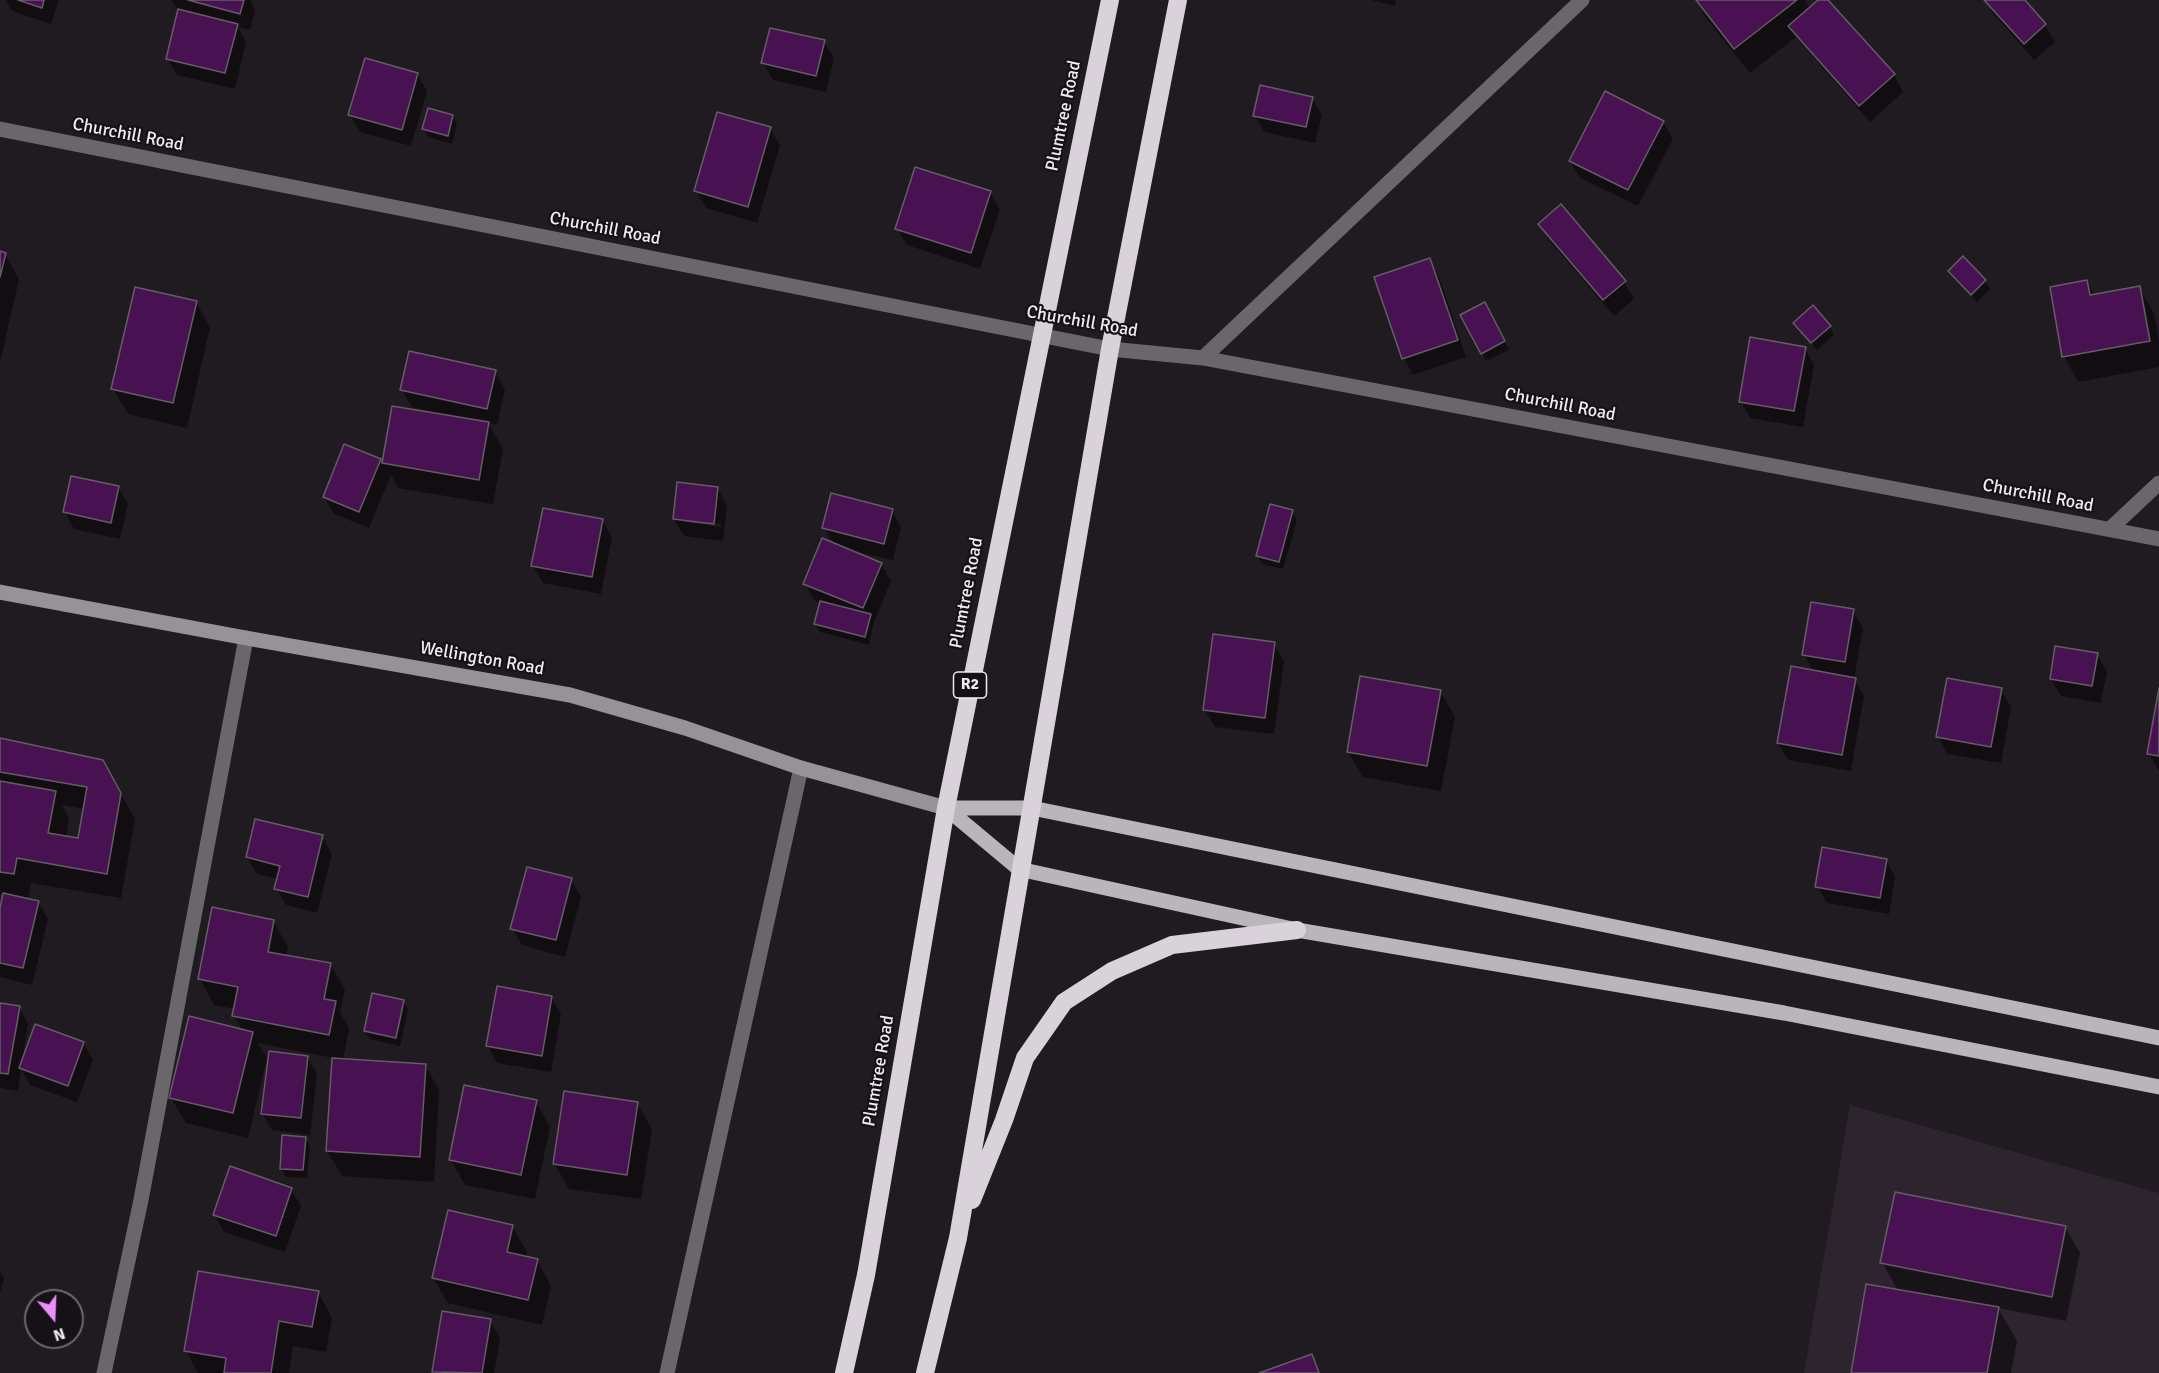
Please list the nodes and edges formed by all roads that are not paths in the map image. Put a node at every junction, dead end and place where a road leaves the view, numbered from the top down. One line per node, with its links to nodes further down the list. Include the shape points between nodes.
1 (1110, 0): 5 (highway, Plumtree Road / R2)
2 (1178, 0): 6 (highway)
3 (1582, 0): 7 (street)
4 (0, 129): 5 (street, Churchill Road)
5 (1040, 335): 6 (street, Churchill Road); 14 (highway, Plumtree Road / R2)
6 (1110, 349): 7 (street, Churchill Road); 15 (highway)
7 (1203, 358): 9 (street, Churchill Road)
8 (2159, 483): 9 (street)
9 (2110, 530): 10 (street, Churchill Road)
10 (2159, 539)
11 (0, 592): 12 (main road, Wellington Road)
12 (246, 639): 13 (main road, Wellington Road, via 570,695 685,728); 21 (street, via 141,1200)
13 (801, 768): 14 (main road, Wellington Road); 22 (street)
14 (946, 808): 15 (main road); 16 (main road); 23 (highway, Plumtree Road / R2, via 866,1275)
15 (1032, 808): 16 (highway); 18 (main road)
16 (1019, 869): 17 (main road); 20 (highway)
17 (1297, 930): 19 (main road, via 1784,1013); 20 (highway, via 1172,945 1112,971 1064,1002 1025,1058)
18 (2159, 1038)
19 (2159, 1087)
20 (957, 1238): 24 (highway)
21 (104, 1373)
22 (667, 1373)
23 (844, 1373)
24 (926, 1373)

